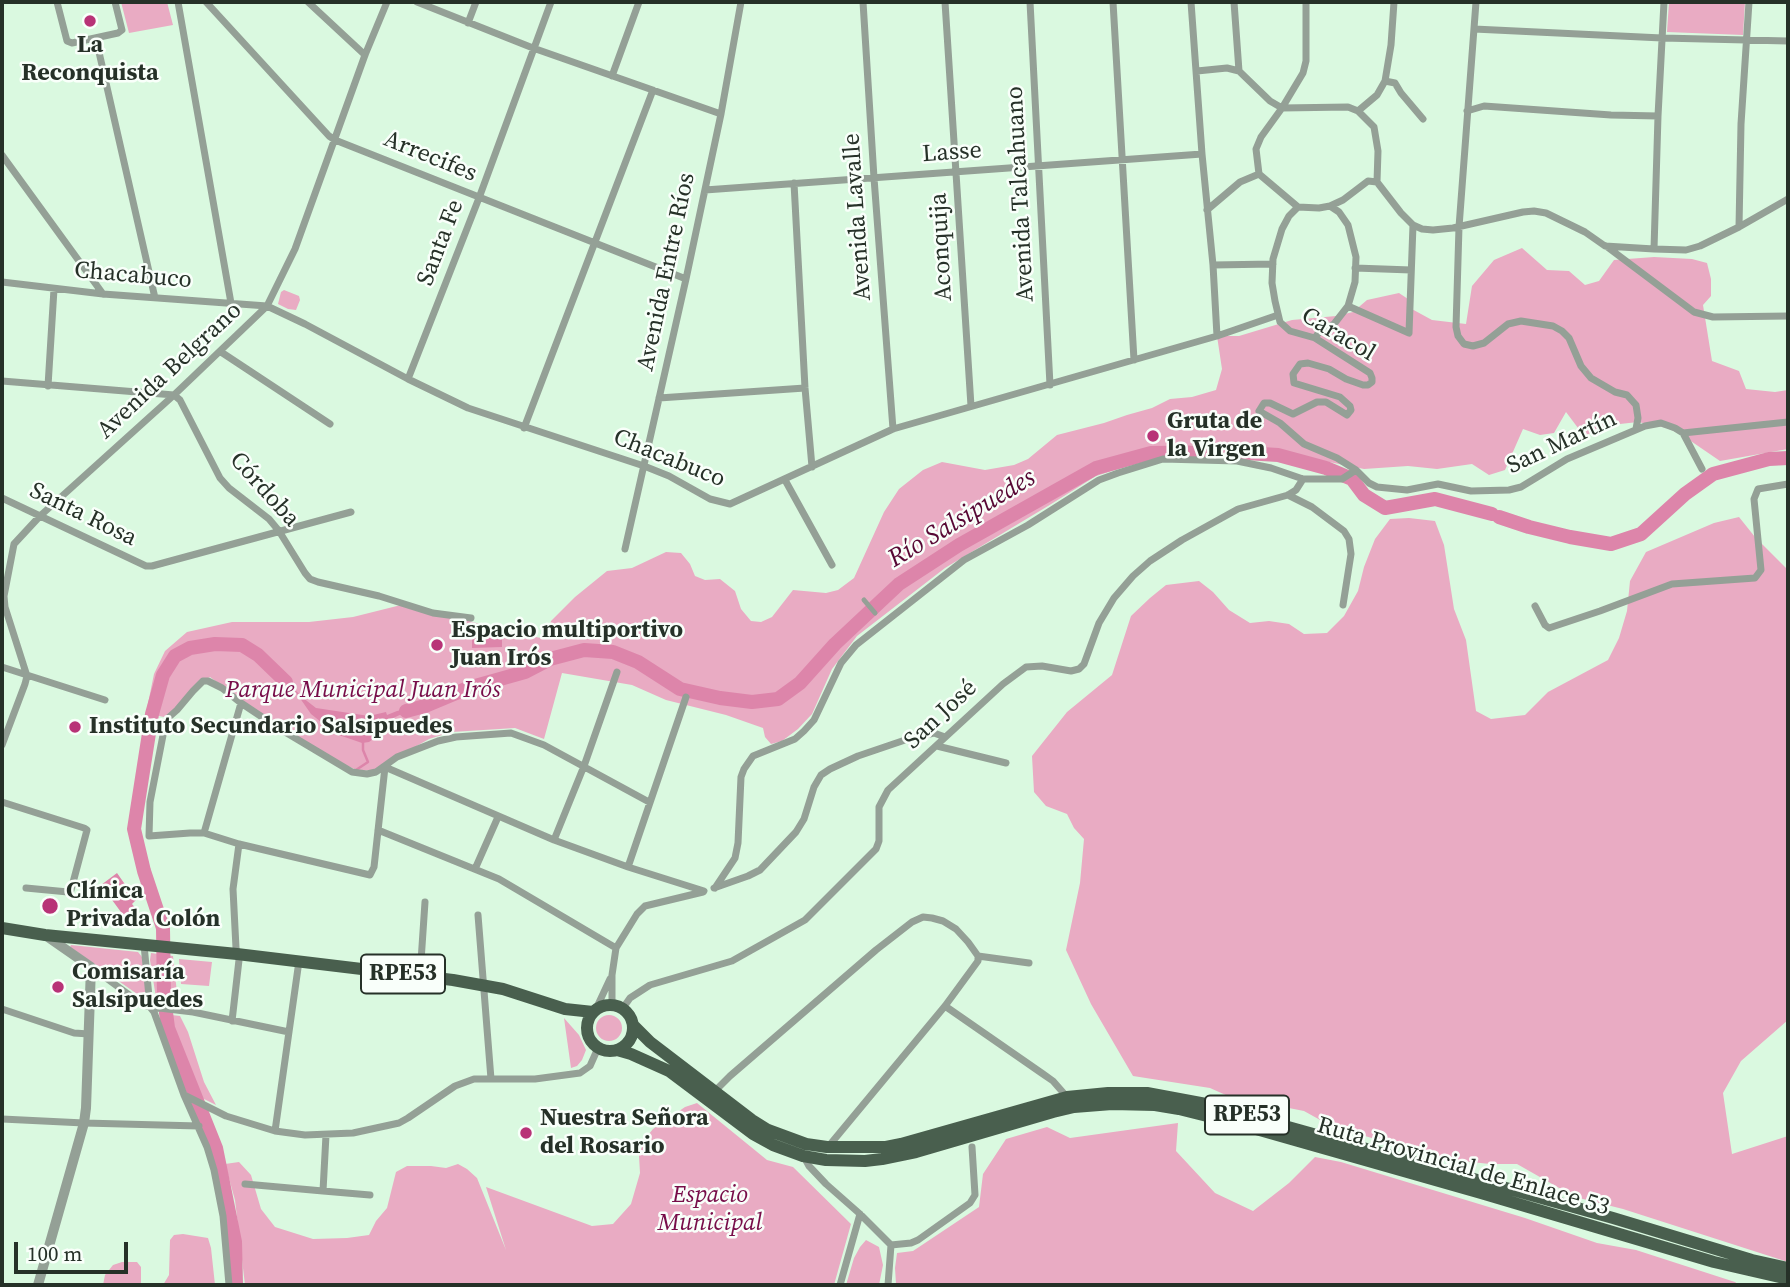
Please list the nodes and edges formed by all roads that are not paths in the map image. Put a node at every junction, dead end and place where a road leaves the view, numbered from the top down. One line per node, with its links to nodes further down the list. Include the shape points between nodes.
1 (57, 2): 26 (street, via 67,41)
2 (116, 2): 26 (street, via 122,30)
3 (178, 2): 73 (street)
4 (206, 2): 42 (street, Arrecifes)
5 (308, 2): 30 (street)
6 (387, 2): 30 (street, Avenida Belgrano)
7 (416, 2): 23 (street)
8 (477, 2): 23 (street)
9 (551, 2): 29 (street, Santa Fe)
10 (639, 2): 33 (street)
11 (741, 2): 39 (street, Avenida Entre Ríos)
12 (863, 2): 49 (street, Avenida Lavalle)
13 (945, 2): 47 (street, Aconquija)
14 (1030, 2): 46 (street, Avenida Talcahuano)
15 (1113, 2): 45 (street)
16 (1191, 2): 31 (street)
17 (1234, 2): 32 (street)
18 (1306, 2): 36 (street, via 1306,61)
19 (1394, 2): 34 (street)
20 (1476, 2): 24 (street)
21 (1664, 2): 25 (street)
22 (1749, 2): 27 (street)
23 (468, 23): 29 (street)
24 (1474, 29): 25 (street); 38 (street)
25 (1661, 38): 27 (street); 40 (street)
26 (96, 39): 72 (street)
27 (1748, 40): 28 (street); 60 (street)
28 (1788, 41)
29 (533, 48): 33 (street); 53 (street, Santa Fe)
30 (365, 55): 42 (street, Avenida Belgrano)
31 (1197, 71): 32 (street); 43 (street)
32 (1239, 71): 36 (street)
33 (612, 76): 35 (street)
34 (1385, 81): 37 (street); 41 (street, via 1395,83)
35 (653, 90): 39 (street); 61 (street)
36 (1282, 108): 37 (street, via 1348,107); 48 (street, via 1256,149)
37 (1358, 111): 50 (street, via 1374,127)
38 (1467, 111): 40 (street, via 1484,106); 59 (street)
39 (721, 114): 52 (street, Avenida Entre Ríos)
40 (1658, 116): 63 (street)
41 (1423, 119)
42 (335, 140): 53 (street, Arrecifes); 74 (street, Avenida Belgrano, via 295,249)
43 (1202, 154): 45 (street, Lasse); 57 (street)
44 (2, 155): 71 (street)
45 (1122, 160): 46 (street, Lasse); 81 (street)
46 (1040, 166): 47 (street, Lasse); 84 (street, Avenida Talcahuano)
47 (957, 172): 49 (street, Lasse); 89 (street, Aconquija)
48 (1259, 174): 55 (street); 57 (street, via 1240,182)
49 (874, 178): 51 (street, Lasse); 93 (street, Avenida Lavalle)
50 (1377, 181): 56 (street, via 1368,181); 58 (street)
51 (794, 183): 52 (street, Lasse); 86 (street)
52 (705, 190): 68 (street, Avenida Entre Ríos)
53 (479, 198): 61 (street, Arrecifes); 82 (street, Santa Fe)
54 (1788, 198): 60 (street)
55 (1298, 206): 56 (street); 64 (street, via 1282,229)
56 (1330, 206): 66 (street, via 1348,225)
57 (1207, 210): 65 (street)
58 (1413, 225): 59 (street, via 1433,230); 67 (street)
59 (1459, 227): 62 (street, via 1534,211 1585,232); 94 (street, via 1456,327 1464,344 1484,343 1507,324 1521,321 1553,326 1569,338 1591,378 1636,405)
60 (1739, 227): 63 (street, via 1686,250)
61 (594, 243): 68 (street, Arrecifes); 92 (street)
62 (1605, 246): 63 (street); 77 (street, via 1694,312 1713,317)
63 (1654, 249)
64 (1273, 264): 65 (street); 76 (street)
65 (1213, 265): 78 (street)
66 (1355, 268): 67 (street); 75 (street)
67 (1411, 270): 75 (street, via 1409,333)
68 (686, 279): 88 (street, Avenida Entre Ríos)
69 (2, 282): 70 (street, Chacabuco)
70 (54, 289): 71 (street, Chacabuco); 85 (street)
71 (103, 294): 72 (street, Chacabuco)
72 (155, 298): 73 (street, Chacabuco)
73 (231, 303): 74 (street, Chacabuco)
74 (267, 306): 80 (street, Avenida Belgrano); 82 (street, Chacabuco)
75 (1348, 306): 79 (street)
76 (1278, 315): 78 (street, Chacabuco); 79 (street, Caracol, via 1290,331)
77 (1788, 316)
78 (1217, 336): 81 (street, Chacabuco)
79 (1315, 338): 99 (street, Caracol, via 1370,373 1372,382 1363,385 1308,363 1296,368 1294,383 1340,397 1351,410 1347,415 1326,402 1317,402 1293,414 1270,403 1264,403 1259,411 1304,444)
80 (221, 352): 87 (street, Avenida Belgrano); 91 (street)
81 (1134, 360): 84 (street, Chacabuco)
82 (408, 379): 92 (street, Chacabuco)
83 (2, 381): 85 (street)
84 (1050, 385): 89 (street, Chacabuco)
85 (48, 386): 87 (street)
86 (805, 388): 88 (street); 97 (street)
87 (174, 395): 106 (street, Avenida Belgrano); 107 (street, Córdoba, via 220,478)
88 (659, 398): 96 (street, Avenida Entre Ríos)
89 (971, 407): 93 (street, Chacabuco)
90 (1788, 422): 95 (street, San Martín)
91 (330, 424)
92 (524, 428): 96 (street, Chacabuco)
93 (893, 429): 97 (street, Chacabuco)
94 (1636, 429): 95 (street, San Martín, via 1661,424); 99 (street, San Martín, via 1509,491 1471,491 1438,484 1407,490 1377,487)
95 (1684, 433): 98 (street)
96 (644, 466): 101 (street, Chacabuco, via 710,499 730,504); 108 (street, Avenida Entre Ríos)
97 (812, 467): 101 (street, Chacabuco)
98 (1702, 469)
99 (1356, 470): 100 (street, via 1342,479)
100 (1303, 479): 103 (street); 138 (street, via 1237,461 1163,459 1099,481 964,560 856,645 841,663 814,720 804,731 754,756 744,769 735,858)
101 (785, 480): 109 (street)
102 (1788, 484): 112 (street, via 1758,489 1754,499 1760,570 1755,578 1672,584 1549,628)
103 (1288, 495): 111 (street, via 1312,507 1349,539); 122 (street, San José, via 1238,509 1150,561 1114,598 1079,669 1026,667)
104 (2, 498): 106 (street, Santa Rosa)
105 (351, 512): 107 (street, Santa Rosa)
106 (40, 516): 107 (street, Santa Rosa, via 146,566); 117 (street, Avenida Belgrano, via 14,544 4,596)
107 (279, 531): 114 (street, Córdoba, via 310,579 433,613)
108 (625, 549)
109 (832, 565)
110 (864, 600): 113 (street)
111 (1343, 605)
112 (1535, 606)
113 (874, 613)
114 (471, 618)
115 (2, 667): 117 (street)
116 (617, 672): 127 (street)
117 (27, 676): 119 (street); 121 (street)
118 (686, 697): 129 (street)
119 (105, 700)
120 (241, 703): 126 (street, via 352,772 367,774); 132 (street); 132 (street, via 203,681 165,725 150,802 149,836)
121 (4, 735): 123 (street)
122 (945, 737): 124 (street, San José); 138 (street, via 934,733 908,738 830,769 814,787 796,832 760,870)
123 (2, 745)
124 (937, 747): 125 (street); 154 (street, San José, via 883,798 876,849 805,920 748,954 650,985)
125 (1006, 763)
126 (385, 766): 127 (street, via 438,741 503,732 544,745); 130 (street); 131 (street)
127 (584, 766): 129 (street); 133 (street)
128 (2, 802): 137 (street, via 87,831 71,890)
129 (649, 802): 135 (street)
130 (498, 817): 133 (street); 136 (street)
131 (378, 830): 134 (street, via 372,872 366,875); 136 (street)
132 (204, 834): 134 (street)
133 (554, 840): 135 (street)
134 (239, 844): 146 (street, via 232,897)
135 (628, 867): 139 (street)
136 (475, 869): 145 (street)
137 (26, 888)
138 (715, 888): 139 (street)
139 (704, 891): 145 (street, via 645,906)
140 (425, 902): 152 (street)
141 (478, 915): 153 (street)
142 (2, 928): 143 (main road, RPE53)
143 (45, 935): 144 (main road, RPE53); 150 (street)
144 (144, 944): 146 (main road, RPE53); 156 (street)
145 (617, 948): 151 (street)
146 (237, 954): 148 (main road, RPE53); 160 (street)
147 (978, 958): 149 (street); 155 (street); 168 (street, via 956,929 943,921 923,917 912,922)
148 (299, 961): 152 (main road, RPE53); 163 (street)
149 (1029, 962)
150 (91, 967): 156 (street); 164 (street)
151 (612, 975): 154 (street); 159 (street)
152 (419, 976): 153 (main road, RPE53)
153 (482, 985): 157 (main road, RPE53); 167 (street)
154 (617, 1006): 159 (main road, RPE53); 161 (main road, RPE53)
155 (945, 1006): 170 (street, via 1053,1081); 177 (street)
156 (150, 1007): 160 (street); 169 (street)
157 (565, 1009): 159 (main road, RPE53); 162 (main road, RPE53)
158 (2, 1010): 164 (street)
159 (594, 1010): 162 (main road)
160 (233, 1021): 163 (street)
161 (633, 1025): 166 (main road, via 631,1037); 168 (main road, Ruta Provincial de Enlace 53 / RPE53)
162 (587, 1031): 165 (main road, RPE53)
163 (289, 1032): 174 (street)
164 (89, 1034): 172 (street)
165 (598, 1048): 166 (main road, RPE53); 167 (street, via 590,1066 580,1073)
166 (617, 1050): 168 (main road, Ruta Provincial de Enlace 53 / RPE53)
167 (491, 1079): 175 (street, via 455,1086 399,1123)
168 (710, 1091): 176 (main road, Ruta Provincial de Enlace 53 / RPE53, via 768,1130); 179 (main road, Ruta Provincial de Enlace 53 / RPE53, via 753,1135)
169 (186, 1096): 173 (street); 174 (street, via 239,1121)
170 (1066, 1097): 177 (main road, Ruta Provincial de Enlace 53 / RPE53, via 901,1144); 185 (main road, Ruta Provincial de Enlace 53 / RPE53, via 1137,1092 1206,1104)
171 (2, 1119): 172 (street)
172 (84, 1123): 173 (street); 187 (street)
173 (199, 1126): 188 (street, via 223,1216)
174 (275, 1131): 175 (street)
175 (326, 1135): 181 (street)
176 (800, 1141): 177 (main road, Ruta Provincial de Enlace 53 / RPE53); 179 (street)
177 (827, 1147)
178 (972, 1147): 184 (street, via 975,1195 970,1203 918,1240)
179 (803, 1156): 183 (street); 186 (main road, Ruta Provincial de Enlace 53 / RPE53, via 882,1159 1074,1107 1155,1105 1235,1123 1714,1262)
180 (245, 1184): 181 (street)
181 (323, 1191): 182 (street)
182 (370, 1195)
183 (860, 1214): 184 (street); 189 (street)
184 (891, 1245): 190 (street)
185 (1788, 1268)
186 (1788, 1279)
187 (38, 1285)
188 (229, 1285)
189 (840, 1285)
190 (888, 1285)

